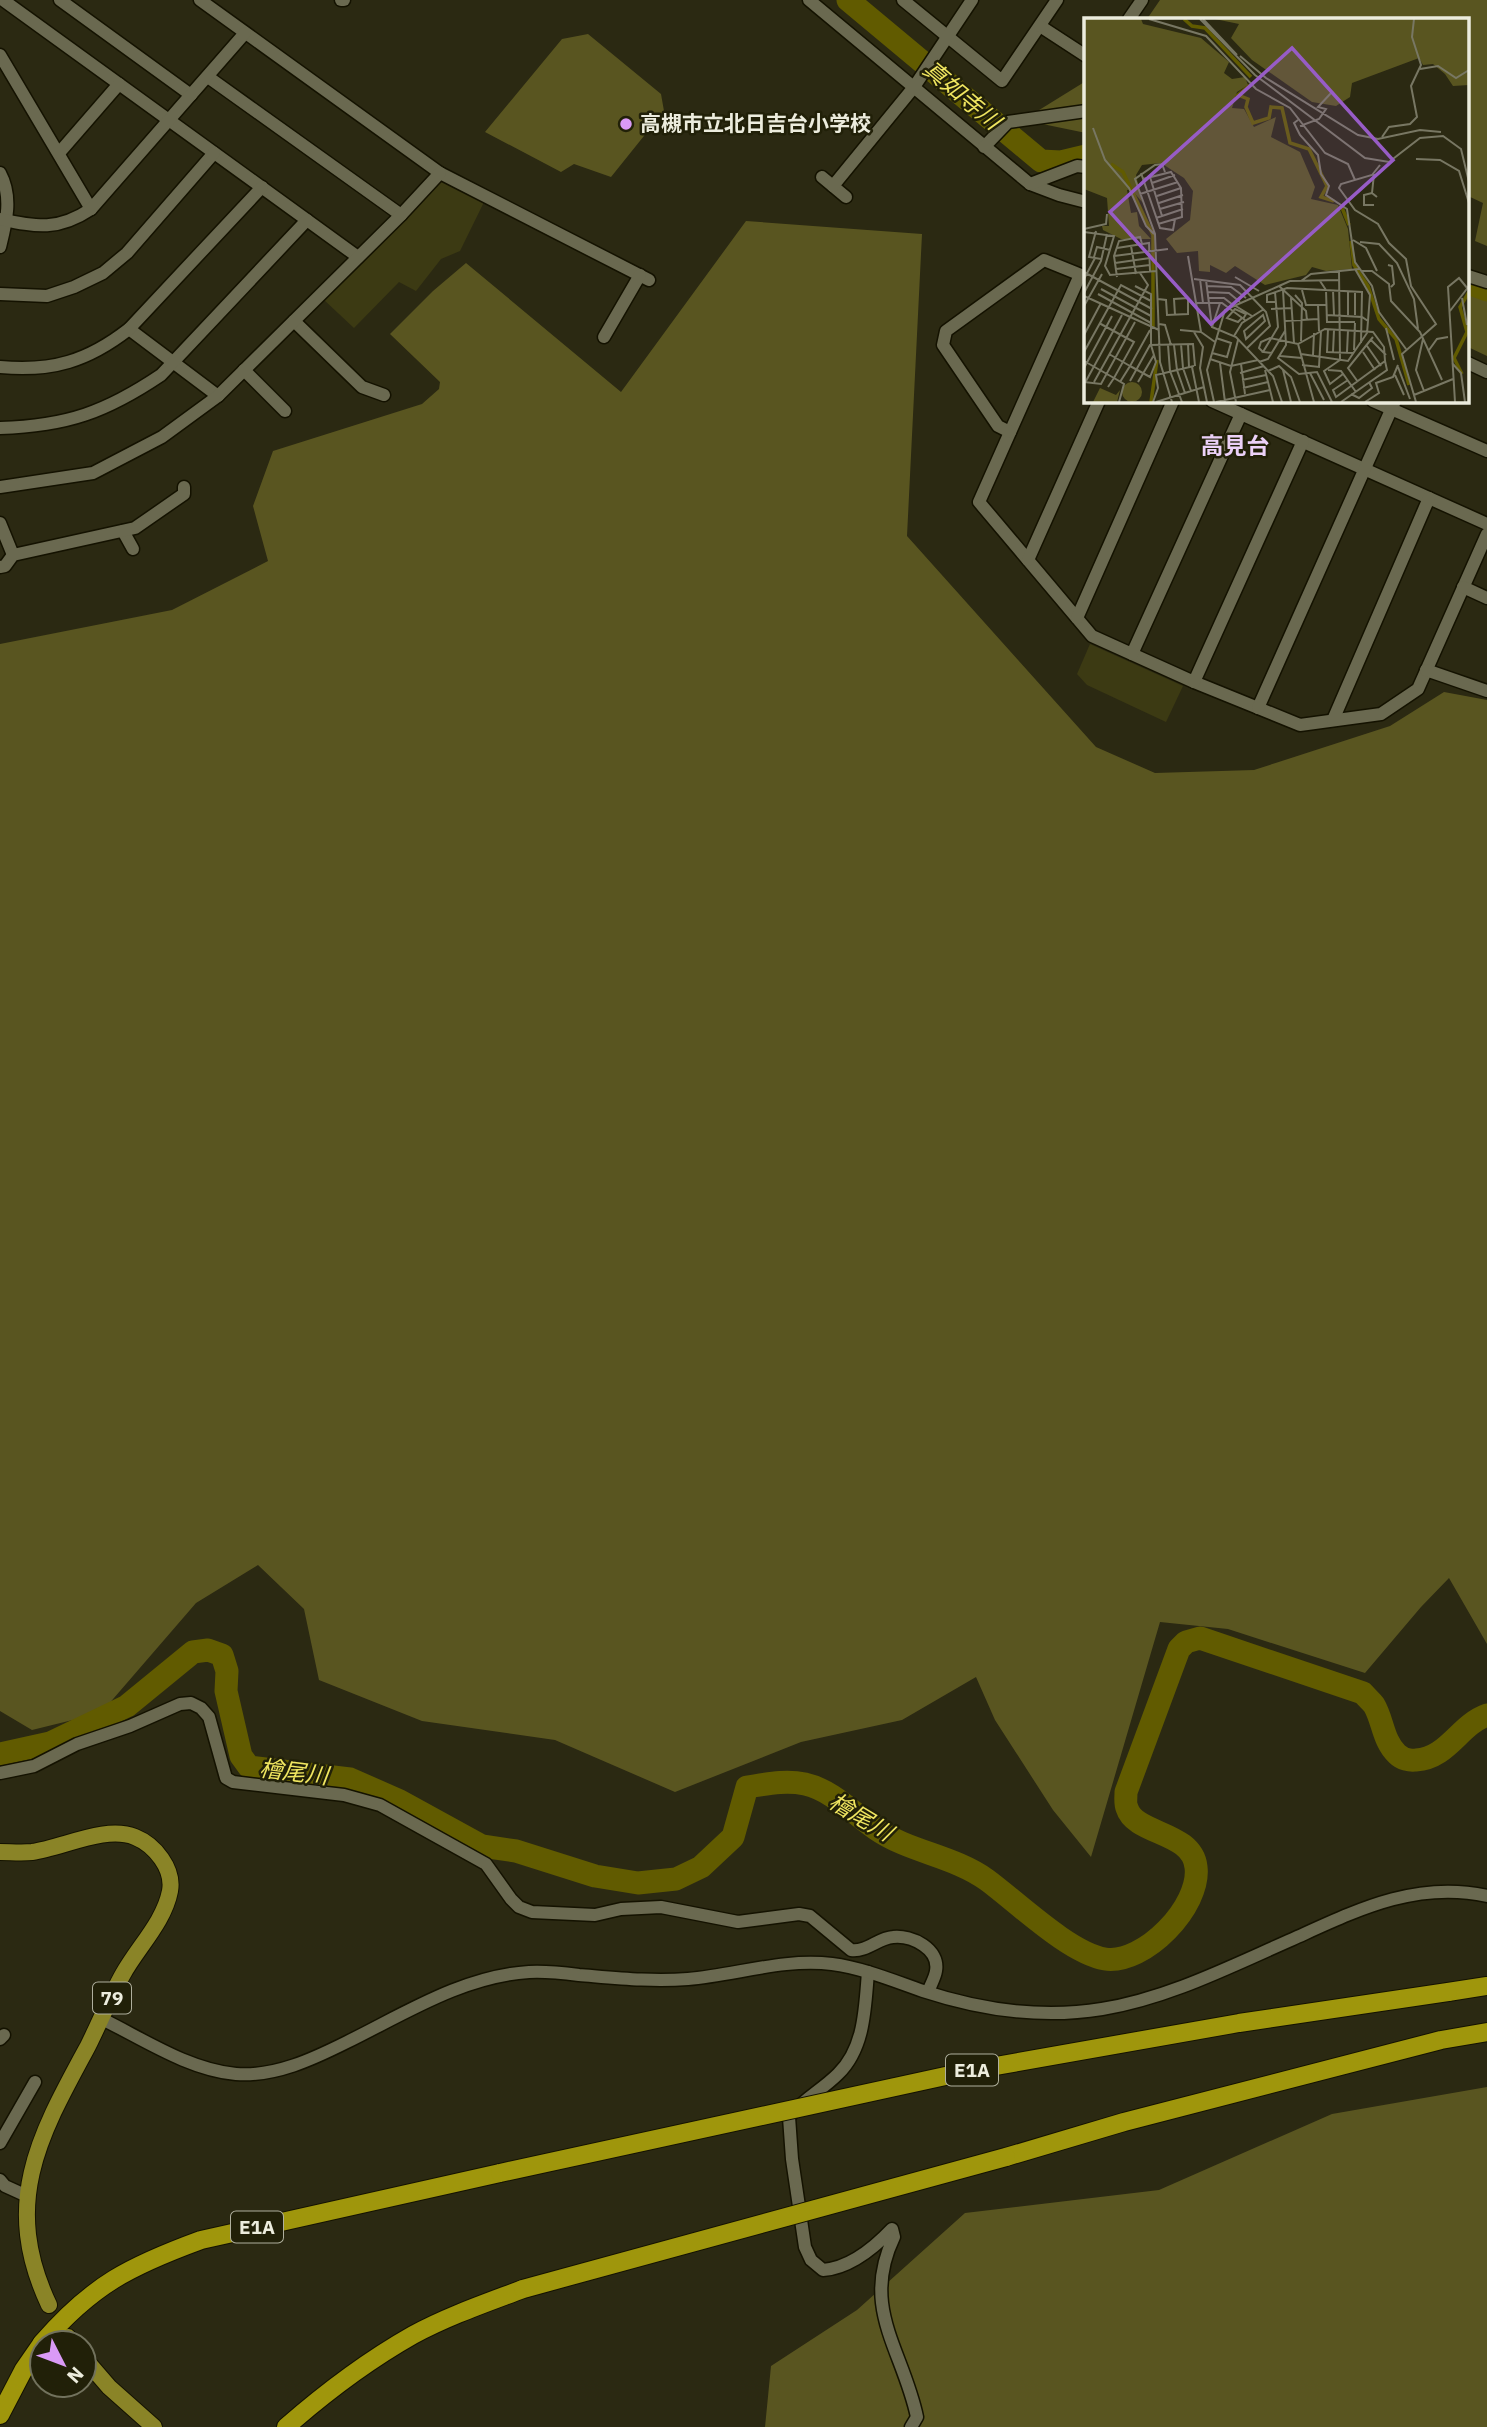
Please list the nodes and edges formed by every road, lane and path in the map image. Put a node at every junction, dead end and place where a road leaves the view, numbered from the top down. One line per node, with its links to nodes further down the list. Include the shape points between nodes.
1 (60, 0): 18 (street)
2 (200, 0): 11 (street)
3 (809, 0): 17 (street)
4 (903, 0): 12 (street)
5 (972, 0): 12 (street)
6 (1057, 0): 10 (street)
7 (1142, 0): 9 (street)
8 (9, 1): 16 (street)
9 (1130, 18)
10 (1040, 26): 12 (street, via 1002,81); 14 (street)
11 (245, 33): 15 (street); 26 (street)
12 (948, 36): 17 (street)
13 (0, 55): 22 (street)
14 (1084, 56)
15 (208, 77): 18 (street); 34 (street)
16 (119, 84): 20 (street); 22 (street)
17 (914, 87): 21 (street); 29 (street)
18 (191, 95): 20 (street)
19 (1084, 111): 21 (street, via 1008,122)
20 (170, 120): 23 (street); 33 (street)
21 (984, 147): 28 (street)
22 (59, 153): 33 (street)
23 (214, 153): 30 (street); 42 (street, via 127,253 103,272 47,296)
24 (1084, 167): 28 (street)
25 (0, 173): 35 (street, via 8,200)
26 (440, 173): 34 (street); 45 (street, via 645,277)
27 (822, 177): 29 (street)
28 (1030, 184): 32 (street)
29 (833, 186): 31 (street)
30 (262, 187): 36 (street); 44 (street)
31 (846, 197)
32 (1084, 201)
33 (91, 209): 35 (street, via 63,224 41,227)
34 (401, 215): 38 (street)
35 (3, 219): 37 (street)
36 (307, 220): 38 (street); 46 (street)
37 (0, 247)
38 (358, 257): 43 (street)
39 (1083, 276): 60 (street); 60 (street, via 1044,260 946,331 943,345 998,426)
40 (1470, 276): 41 (street)
41 (1487, 282)
42 (0, 294)
43 (294, 321): 49 (street); 51 (street, via 362,387)
44 (129, 328): 46 (street); 48 (street, via 82,359 26,370)
45 (604, 337)
46 (174, 362): 52 (street); 59 (street, via 136,391 92,413 48,425)
47 (1470, 364): 50 (street)
48 (0, 367)
49 (244, 370): 52 (street); 57 (street)
50 (1487, 372)
51 (384, 395)
52 (218, 396): 64 (street, via 115,464 93,473)
53 (1099, 402): 73 (street)
54 (1173, 402): 77 (street)
55 (1214, 402): 58 (street)
56 (1393, 405): 62 (street); 63 (street)
57 (285, 411)
58 (1241, 414): 61 (street); 78 (street)
59 (0, 428)
60 (1010, 432): 73 (street, via 979,502)
61 (1303, 441): 63 (street); 80 (street)
62 (1487, 451)
63 (1364, 469): 66 (street); 82 (street)
64 (0, 487)
65 (184, 487): 69 (street, via 184,494 135,528)
66 (1429, 498): 68 (street); 83 (street)
67 (0, 523): 72 (street)
68 (1487, 524)
69 (122, 531): 71 (street); 72 (street)
70 (1487, 534): 75 (street)
71 (133, 549)
72 (13, 555): 74 (street)
73 (1028, 560): 77 (street)
74 (0, 567)
75 (1463, 587): 76 (street); 79 (street)
76 (1487, 598)
77 (1076, 618): 78 (street, via 1092,636)
78 (1132, 654): 80 (street)
79 (1426, 670): 81 (street); 83 (street, via 1418,689 1381,714)
80 (1194, 682): 82 (street)
81 (1487, 691)
82 (1258, 708): 83 (street, via 1300,724)
83 (1332, 720)
84 (0, 1773): 89 (street, via 34,1766 77,1744 191,1703 209,1717 226,1778 344,1795 380,1805 486,1864 519,1907 532,1912 595,1915 651,1907 738,1922 810,1916 851,1950 860,1951 892,1936 925,1945 935,1957 937,1970)
85 (0, 1852): 90 (main road, 79, via 30,1852 111,1832 134,1836 162,1859 170,1891)
86 (1487, 1896): 89 (street, via 1434,1891 1379,1902 1175,1990 1104,2009 1021,2013)
87 (868, 1972): 89 (street); 90 (street, via 809,1962 689,1979 534,1971 505,1974 444,1994 330,2050 265,2073 235,2074 206,2067); 103 (street, via 863,2027 853,2051 841,2072 802,2101 789,2117 792,2159 805,2247 823,2270 874,2249 892,2229 894,2237 883,2259 880,2288 890,2341 917,2417)
88 (1487, 1986): 97 (highway, E1A, bridge, via 972,2070 201,2240 105,2283)
89 (928, 1992)
90 (102, 2019): 95 (main road, 79, via 43,2133)
91 (1487, 2032): 102 (highway, bridge, via 1124,2122 523,2289 415,2334 335,2386)
92 (35, 2082): 93 (street)
93 (0, 2143)
94 (0, 2180): 95 (street)
95 (27, 2196): 96 (main road, 79, via 30,2251)
96 (49, 2305)
97 (56, 2329)
98 (28, 2363): 100 (highway, E1A)
99 (98, 2374): 101 (main road)
100 (0, 2415)
101 (154, 2427)
102 (286, 2427)
103 (911, 2427)

